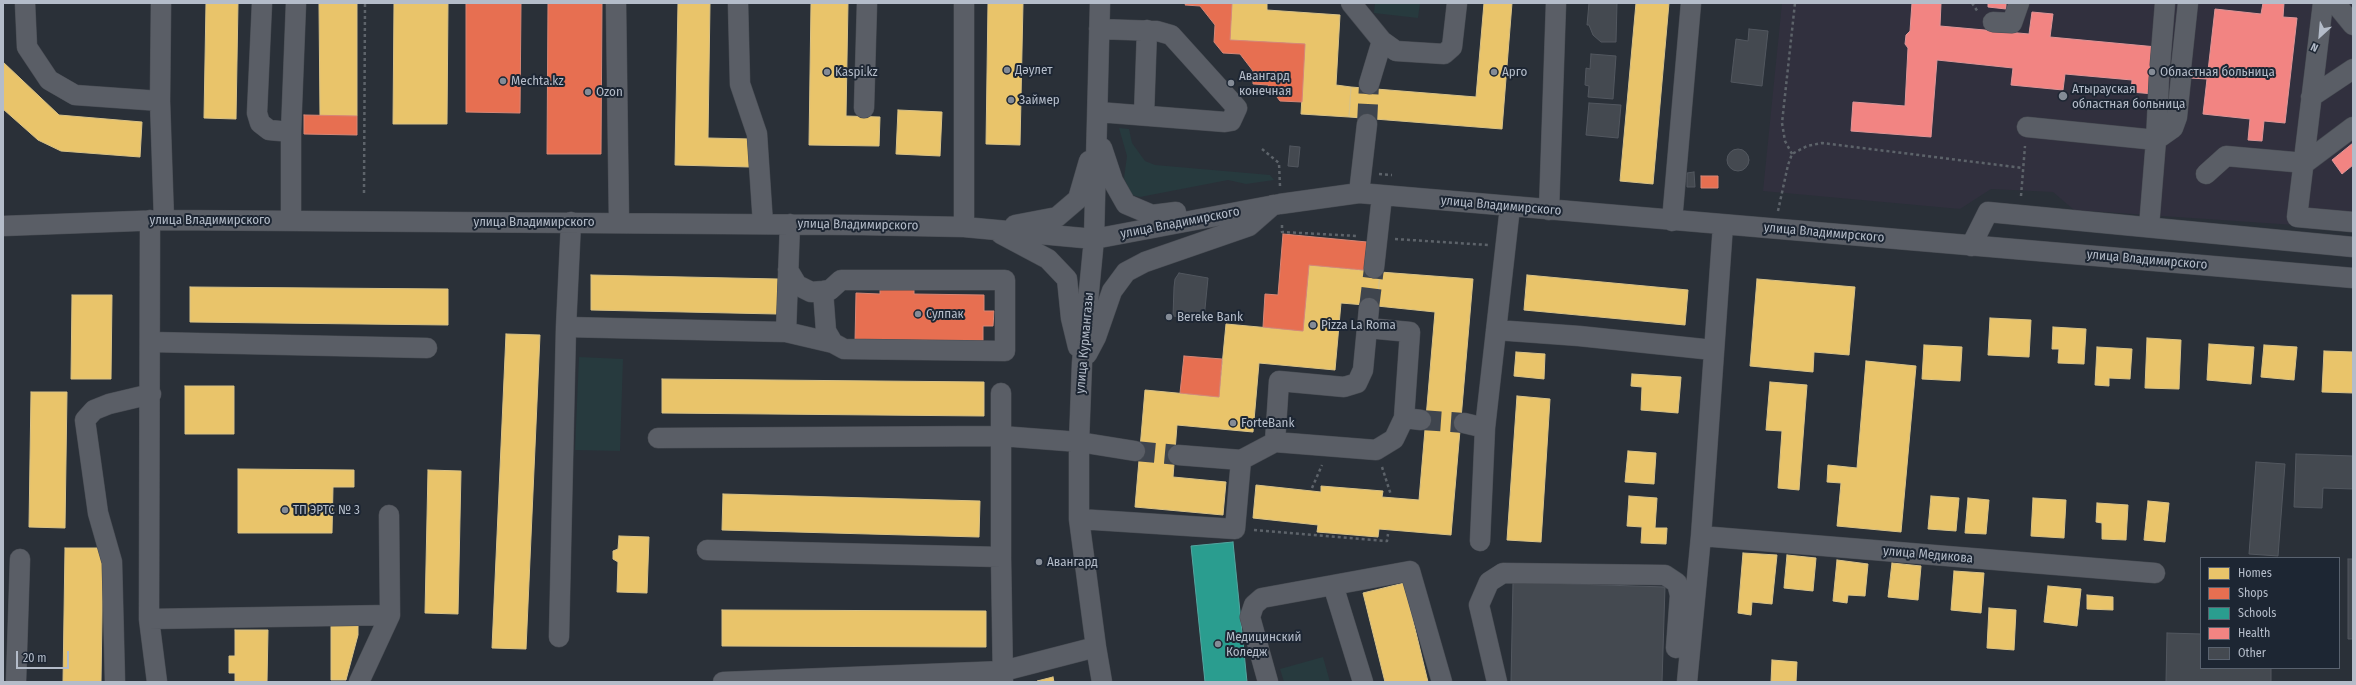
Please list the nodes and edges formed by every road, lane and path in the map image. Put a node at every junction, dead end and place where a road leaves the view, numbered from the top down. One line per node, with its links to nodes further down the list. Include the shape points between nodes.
1 (25, 3): 29 (street, via 27,47 49,80 75,94)
2 (161, 3): 29 (street)
3 (262, 3): 36 (street, via 257,113 260,123 269,130)
4 (296, 3): 36 (street)
5 (365, 3): 45 (path)
6 (616, 3): 57 (street)
7 (738, 3): 59 (street, via 740,84 757,134)
8 (867, 3): 30 (street)
9 (964, 3): 63 (street)
10 (1100, 3): 23 (street, улица Курмангазы)
11 (1351, 3): 25 (street)
12 (1457, 3): 25 (street, via 1452,47 1444,54 1396,51)
13 (1556, 3): 50 (street)
14 (1691, 3): 55 (street)
15 (1795, 3): 40 (path, via 1782,123 1785,141)
16 (2019, 3): 21 (street, via 2012,23)
17 (2165, 3): 38 (street)
18 (2188, 3): 38 (street, via 2177,116 2173,128)
19 (2323, 3): 28 (street)
20 (2335, 3): 22 (street)
21 (1993, 22)
22 (2353, 25)
23 (1100, 30): 24 (street); 31 (street, улица Курмангазы)
24 (1147, 30): 32 (street); 32 (street, via 1171,35 1237,108 1231,121 1225,122)
25 (1382, 41): 27 (street)
26 (2353, 69): 28 (street)
27 (1369, 84)
28 (2311, 97): 41 (street)
29 (160, 101): 53 (street)
30 (864, 108)
31 (1098, 112): 32 (street); 37 (street, улица Курмангазы)
32 (1144, 115)
33 (1366, 124): 46 (street)
34 (2026, 127): 38 (street); 42 (path)
35 (2353, 127): 41 (street)
36 (291, 132): 54 (street)
37 (1097, 133): 48 (street, via 1113,181 1126,204 1152,216 1244,201); 65 (street, via 1078,199 1057,217); 67 (street, улица Курмангазы)
38 (2156, 140): 64 (street)
39 (1262, 149): 44 (path, via 1279,163)
40 (1792, 154): 42 (path, via 1806,146 1822,143); 66 (path)
41 (2305, 163): 43 (street, via 2226,156); 52 (street)
42 (2023, 168): 51 (path)
43 (2206, 174)
44 (1280, 186)
45 (364, 193)
46 (1359, 193): 47 (street, улица Владимирского); 48 (street, улица Владимирского)
47 (1382, 196): 49 (street, улица Владимирского); 71 (street)
48 (1273, 206): 67 (street, улица Владимирского); 84 (street, via 1249,226 1145,262 1126,272 1112,291 1096,337)
49 (1510, 207): 50 (street, улица Владимирского); 78 (street)
50 (1549, 210): 55 (street, улица Владимирского)
51 (2019, 215): 64 (street); 69 (street, via 1988,212)
52 (2297, 217): 58 (street); 68 (street)
53 (157, 220): 54 (street, улица Владимирского); 62 (street, улица Владимирского); 80 (street)
54 (291, 220): 56 (street, улица Владимирского)
55 (1672, 221): 61 (street, улица Владимирского)
56 (571, 222): 57 (street, улица Владимирского); 76 (street)
57 (619, 222): 59 (street, улица Владимирского)
58 (2353, 222)
59 (763, 224): 60 (street, улица Владимирского)
60 (790, 224): 63 (street, улица Владимирского); 72 (street)
61 (1723, 225): 66 (street, улица Владимирского); 83 (street)
62 (3, 226)
63 (964, 226): 65 (street, улица Владимирского)
64 (2149, 227): 68 (street)
65 (993, 229): 67 (street, улица Владимирского); 84 (street, via 1048,259 1067,279 1071,318)
66 (1774, 229): 69 (street, улица Владимирского)
67 (1094, 239): 84 (street, улица Курмангазы)
68 (2294, 241): 70 (street)
69 (1971, 246): 73 (street, улица Владимирского)
70 (2353, 246)
71 (1374, 268)
72 (788, 270): 74 (street, via 797,285 811,292); 79 (street)
73 (2353, 278)
74 (823, 291): 81 (street, via 826,331); 81 (street, via 830,290 841,280 1005,280 1005,351 844,349)
75 (1369, 308): 77 (street)
76 (566, 327): 79 (street); 113 (street)
77 (1367, 328): 92 (street, via 1363,370 1357,383 1344,387 1279,381); 94 (street, via 1410,332 1413,419 1394,439)
78 (1496, 330): 83 (street); 88 (street)
79 (786, 332): 81 (street)
80 (151, 342): 82 (street); 86 (street)
81 (833, 343)
82 (427, 348)
83 (1713, 350): 104 (street)
84 (1082, 363): 91 (street, улица Курмангазы)
85 (1001, 392): 89 (street)
86 (150, 394): 112 (street); 118 (street, via 109,404 94,410 85,420 98,513 112,562)
87 (1464, 423): 88 (street)
88 (1485, 428): 105 (street)
89 (1001, 436): 90 (street); 91 (street); 107 (street)
90 (658, 438)
91 (1079, 442): 95 (street); 101 (street, улица Курмангазы)
92 (1275, 442): 93 (street); 97 (street)
93 (1329, 446): 94 (street); 98 (path)
94 (1376, 450): 99 (path)
95 (1135, 451)
96 (1178, 455): 97 (street)
97 (1241, 460): 102 (street)
98 (1312, 488)
99 (1391, 495)
100 (389, 515): 111 (street)
101 (1079, 519): 102 (street); 114 (street, улица Курмангазы)
102 (1235, 529): 103 (path, via 1387,542)
103 (1388, 534)
104 (1701, 536): 109 (street, улица Медикова); 128 (street)
105 (1480, 541)
106 (707, 550): 107 (street)
107 (1001, 557): 115 (street)
108 (20, 559): 117 (street)
109 (2155, 573)
110 (1333, 585): 123 (street, via 1262,598 1254,605 1250,617); 124 (street); 125 (street, via 1410,571)
111 (390, 615): 112 (street); 120 (street)
112 (149, 620): 119 (street)
113 (559, 637)
114 (1096, 647): 115 (street); 122 (street, улица Курмангазы)
115 (1003, 677): 116 (street)
116 (977, 678): 121 (street)
117 (16, 682)
118 (115, 682)
119 (157, 682)
120 (359, 682)
121 (723, 682)
122 (1102, 682)
123 (1268, 682)
124 (1363, 682)
125 (1442, 682)
126 (1497, 682): 127 (street, via 1479,605 1489,582 1503,573 1665,575 1677,583 1680,594)
127 (1674, 682)
128 (1687, 682)

